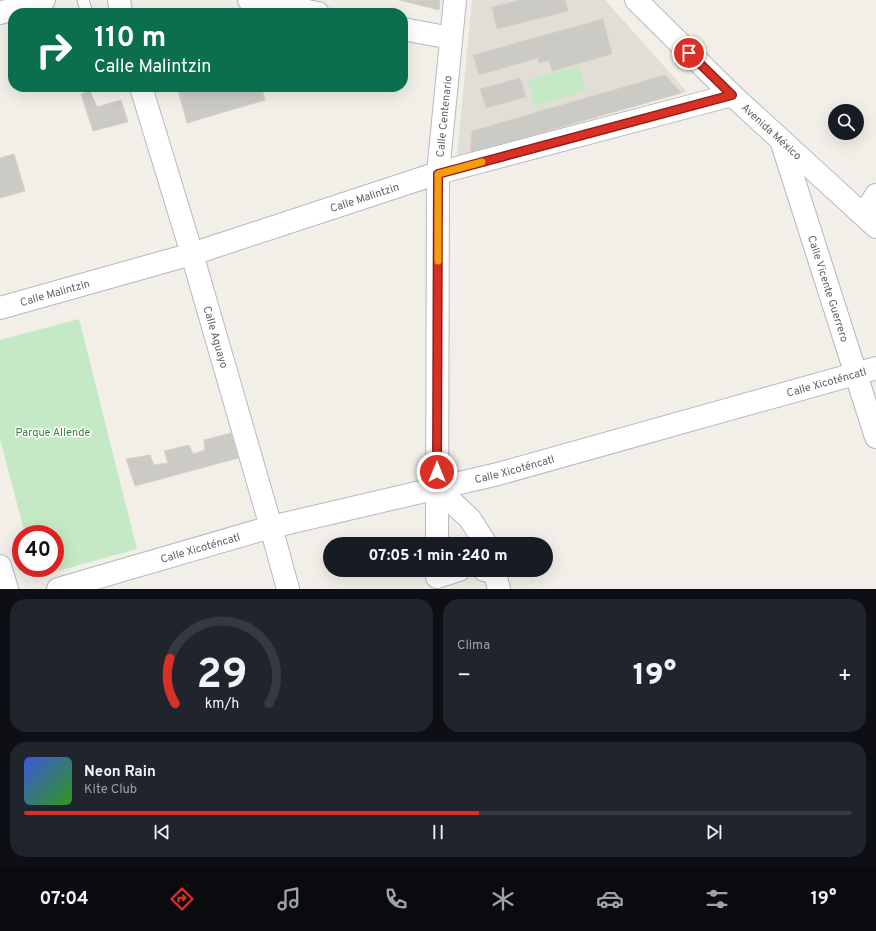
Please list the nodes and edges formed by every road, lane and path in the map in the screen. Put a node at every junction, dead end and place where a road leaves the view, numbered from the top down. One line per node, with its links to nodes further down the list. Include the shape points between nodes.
1 (44, 0): 5 (street)
2 (455, 0): 8 (street, Calle Centenario)
3 (636, 0): 10 (street, Avenida México)
4 (253, 5): 6 (street)
5 (17, 8)
6 (277, 8)
7 (408, 30): 8 (street)
8 (451, 38): 12 (street, Calle Centenario)
9 (143, 92): 15 (street, Calle Aguayo)
10 (732, 95): 11 (street, Avenida México); 12 (street, Calle Malintzin)
11 (781, 140): 14 (street, Avenida México); 17 (street, Calle Vicente Guerrero)
12 (438, 174): 15 (street, Calle Malintzin); 19 (street, Calle Centenario)
13 (876, 196): 14 (street)
14 (870, 221)
15 (192, 254): 16 (street, Calle Malintzin); 20 (street, Calle Aguayo)
16 (0, 308)
17 (866, 371): 18 (street, Calle Vicente Guerrero); 19 (street, Calle Xicoténcatl, via 498,474)
18 (876, 437)
19 (437, 488): 20 (street, Calle Xicoténcatl); 21 (street, Calle Centenario); 22 (street, via 470,519)
20 (271, 527): 25 (street, Calle Xicoténcatl); 26 (street, Calle Aguayo)
21 (437, 537)
22 (482, 537)
23 (0, 566): 24 (street)
24 (6, 589)
25 (58, 589)
26 (288, 589)

